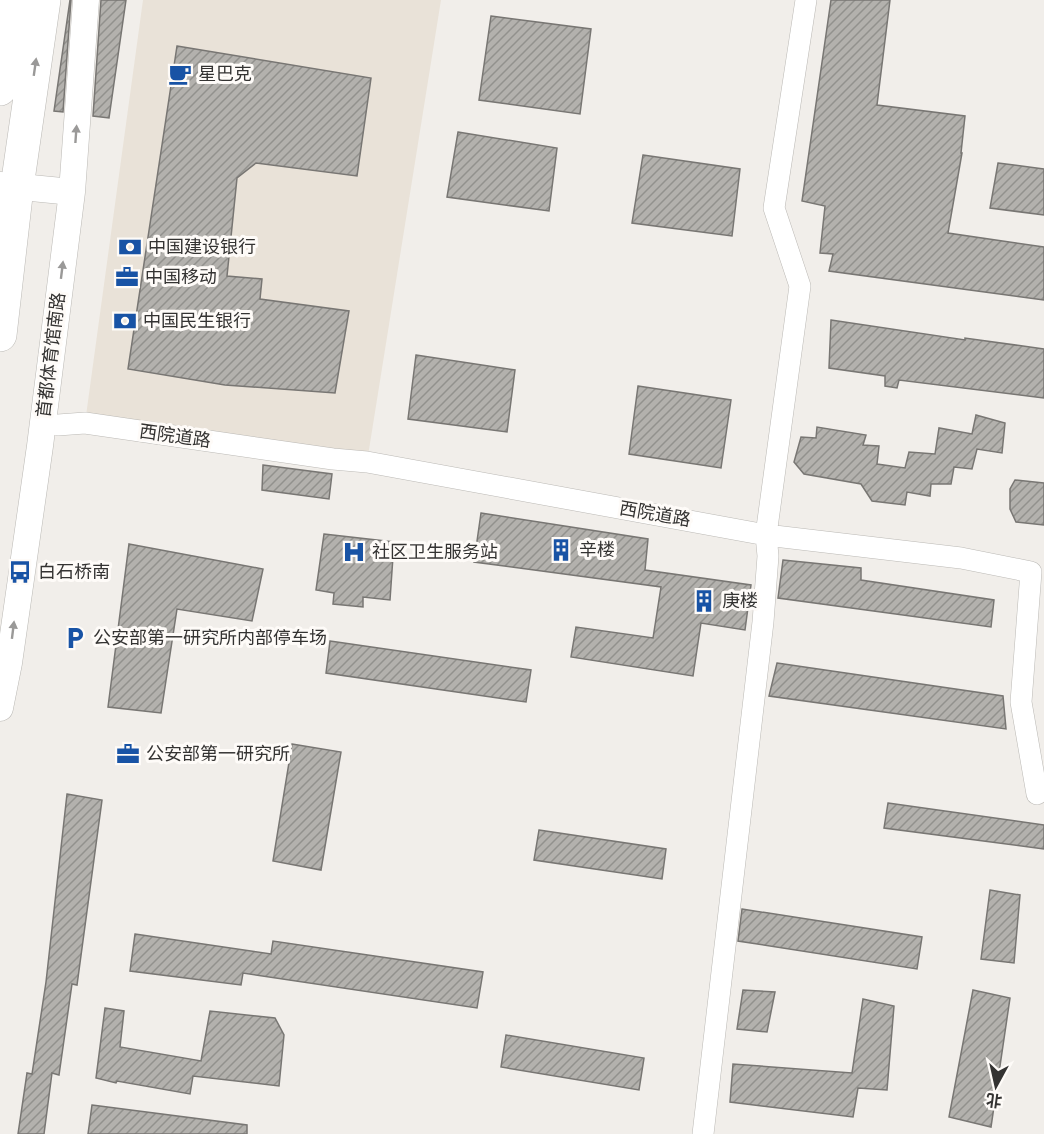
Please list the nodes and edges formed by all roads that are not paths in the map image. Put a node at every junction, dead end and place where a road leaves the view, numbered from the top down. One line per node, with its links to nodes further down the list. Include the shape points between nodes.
1 (12, 0): 5 (main road)
2 (44, 0): 6 (main road, one-way to 2)
3 (86, 0): 7 (street, 首都体育馆南路, one-way to 3)
4 (806, 0): 10 (street, via 774,208 800,286)
5 (0, 89)
6 (9, 186): 7 (street); 8 (main road)
7 (72, 192): 11 (street, 首都体育馆南路, one-way to 7, via 40,446)
8 (0, 335)
9 (58, 425): 10 (street, 西院道路, via 85,423 367,462)
10 (766, 535): 12 (street, 西院道路, via 961,558 1031,573 1021,702); 13 (street, via 763,622)
11 (0, 708)
12 (1038, 794)
13 (703, 1134)

